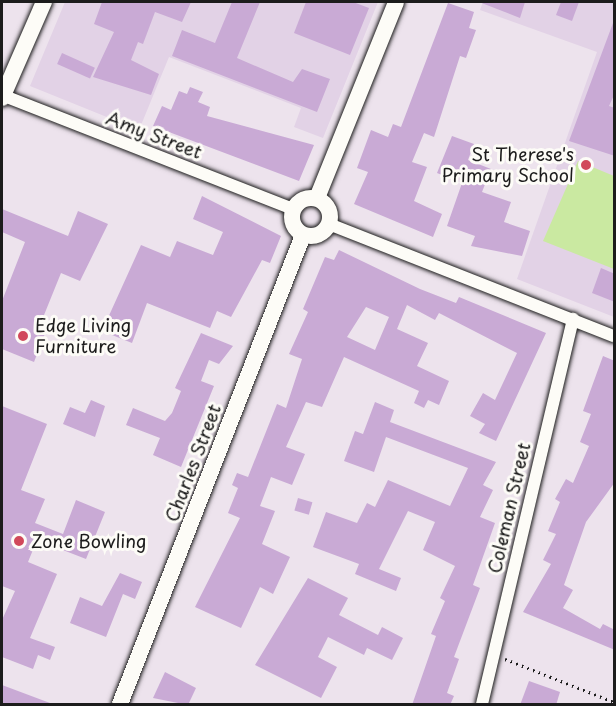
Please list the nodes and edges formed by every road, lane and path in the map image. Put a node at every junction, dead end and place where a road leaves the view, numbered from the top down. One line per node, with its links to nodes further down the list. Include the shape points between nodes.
1 (44, 2): 3 (street)
2 (396, 2): 4 (street)
3 (2, 96): 5 (street, Amy Street)
4 (317, 198): 5 (street, via 301,200); 6 (street, via 327,206)
5 (293, 209): 7 (street, via 292,221)
6 (329, 224): 7 (street, via 322,233); 8 (street)
7 (303, 235): 12 (street, Charles Street)
8 (573, 320): 9 (street); 10 (street, Coleman Street)
9 (615, 336)
10 (492, 654): 11 (path); 13 (street, Coleman Street)
11 (615, 702)
12 (120, 705)
13 (482, 705)

